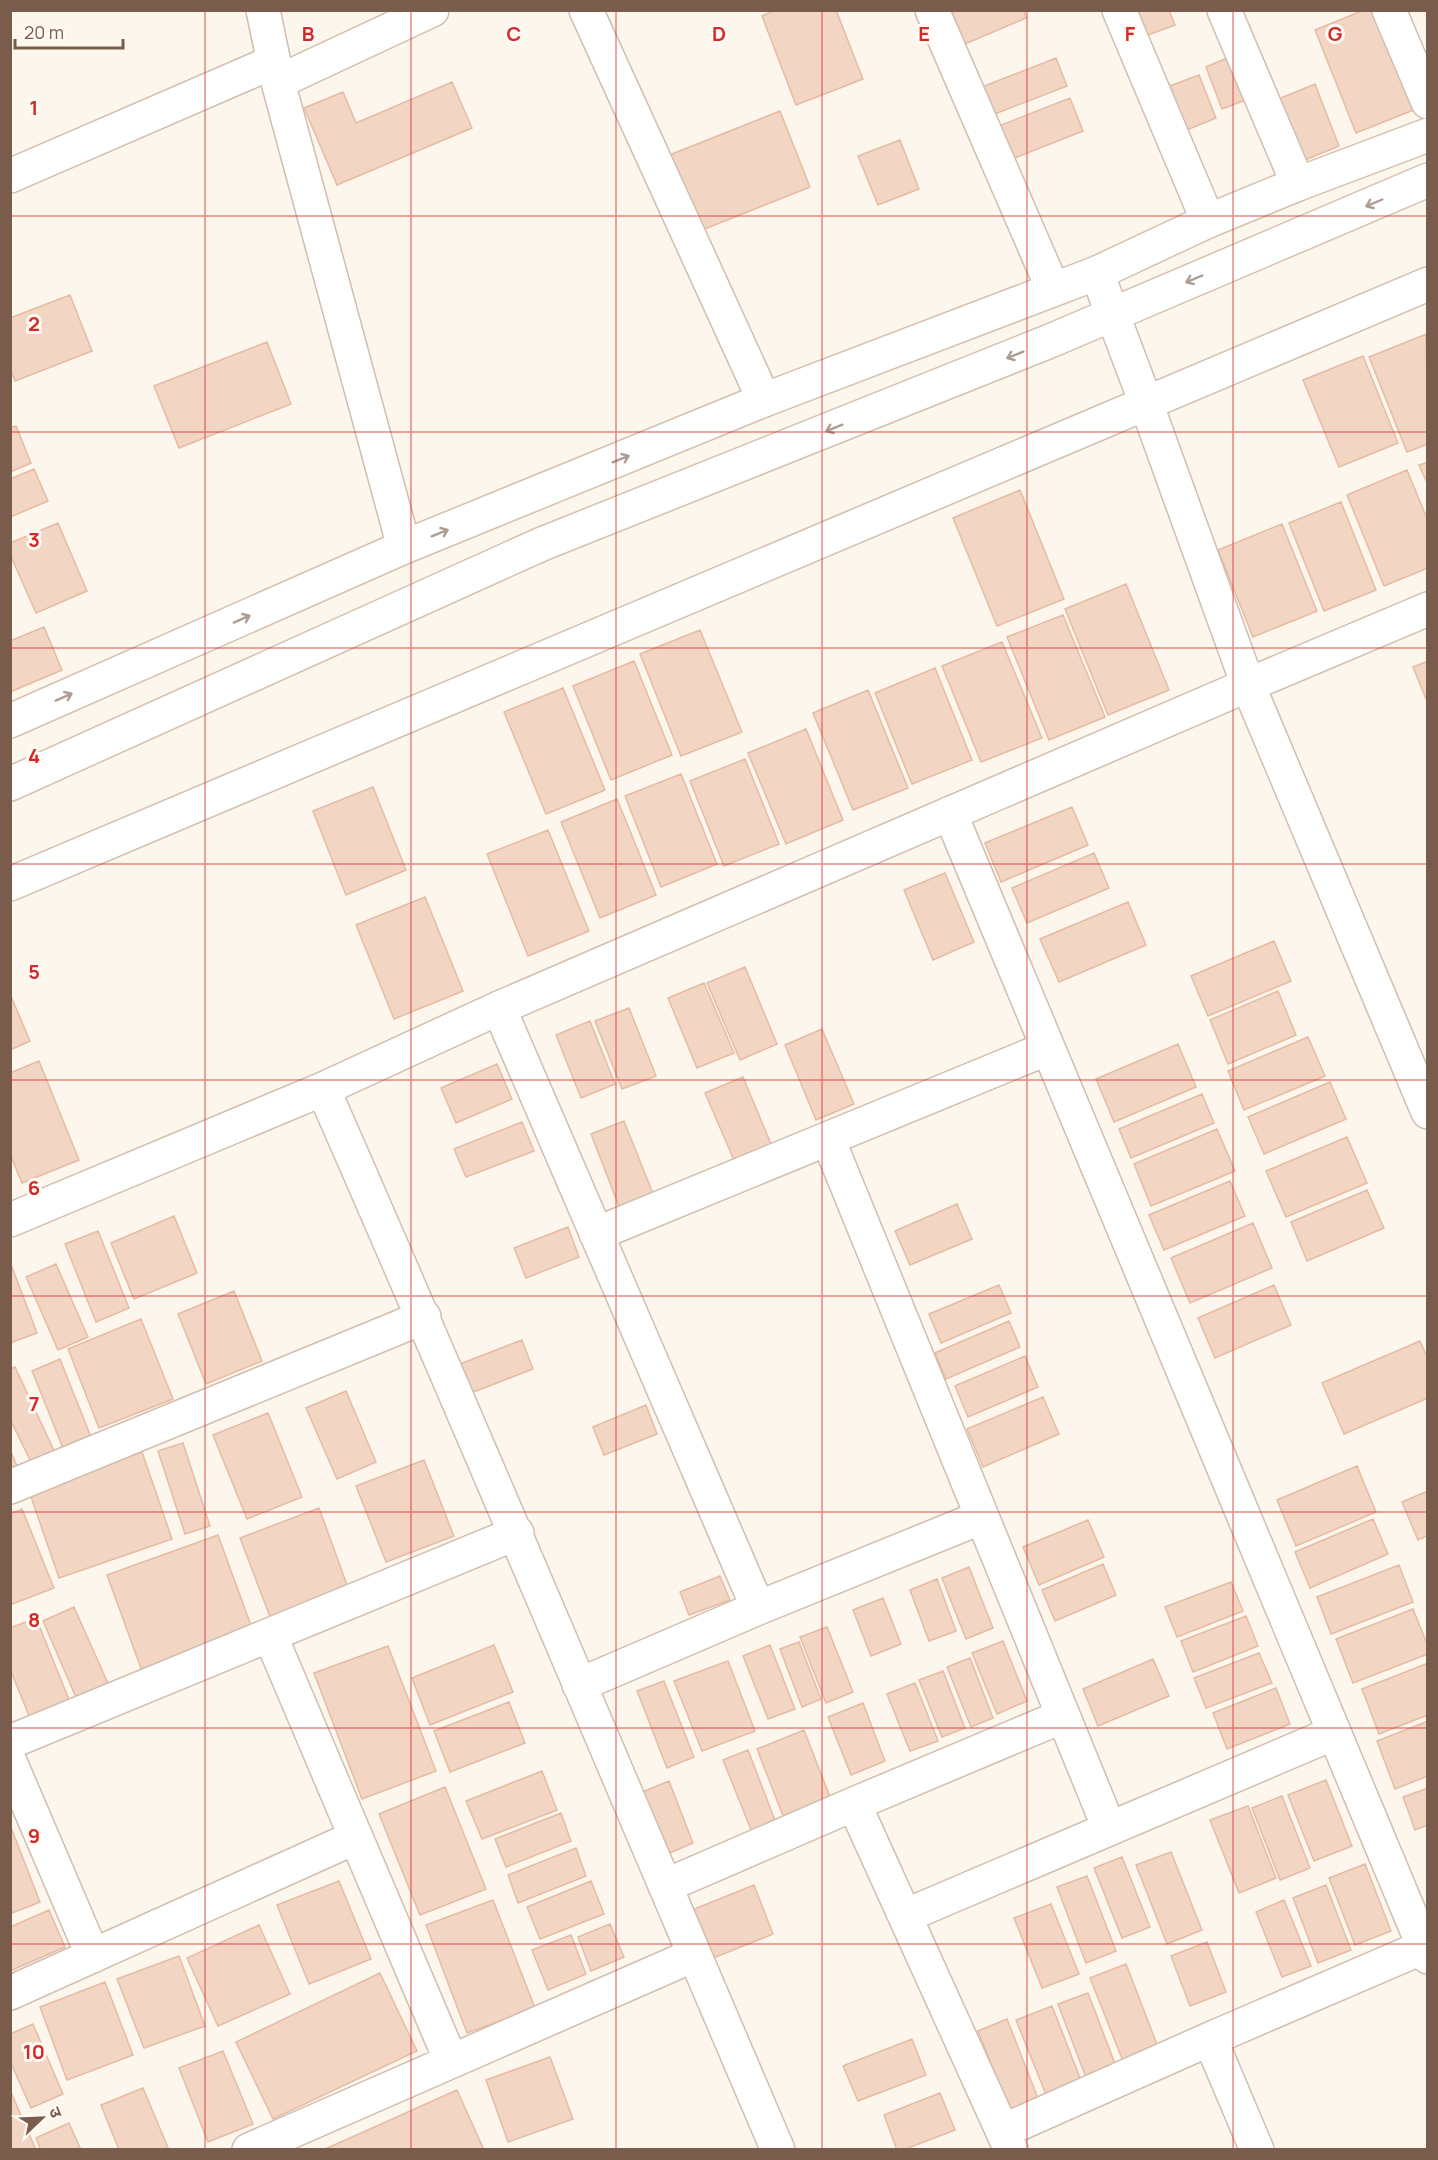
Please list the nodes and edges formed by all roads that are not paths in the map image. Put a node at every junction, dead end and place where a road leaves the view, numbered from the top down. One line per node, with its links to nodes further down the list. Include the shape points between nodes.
1 (263, 10): 8 (street)
2 (432, 10): 8 (street)
3 (586, 10): 19 (street)
4 (932, 10): 17 (street)
5 (1119, 10): 14 (street)
6 (1224, 10): 13 (street)
7 (1389, 10): 9 (street)
8 (275, 72): 11 (street); 21 (street)
9 (1428, 102)
10 (1428, 135): 13 (street)
11 (10, 176)
12 (1428, 180): 18 (street, one-way to 18)
13 (1298, 184): 14 (street)
14 (1208, 221): 15 (street)
15 (1097, 273): 17 (street); 18 (street)
16 (1428, 284): 20 (street)
17 (1053, 289): 19 (street)
18 (1113, 314): 20 (street); 25 (street, one-way to 25, via 542,544)
19 (764, 400): 21 (street, one-way to 19)
20 (1146, 403): 23 (street); 27 (street)
21 (404, 547): 24 (street, one-way to 21)
22 (1428, 609): 23 (street)
23 (1248, 685): 26 (street); 31 (street)
24 (10, 721)
25 (10, 784)
26 (950, 813): 28 (street); 29 (street)
27 (10, 884)
28 (499, 1008): 30 (street); 34 (street)
29 (1048, 1048): 32 (street); 43 (street)
30 (323, 1089): 33 (street); 35 (street)
31 (1428, 1112)
32 (828, 1139): 34 (street); 37 (street)
33 (10, 1220)
34 (596, 1234): 39 (street)
35 (424, 1317): 36 (street); 38 (street)
36 (10, 1487)
37 (982, 1516): 39 (street); 42 (street)
38 (517, 1533): 40 (street); 41 (street)
39 (758, 1608): 41 (street)
40 (270, 1635): 44 (street); 48 (street)
41 (579, 1685): 49 (street)
42 (1063, 1716): 46 (street); 47 (street)
43 (1334, 1734): 47 (street); 51 (street)
44 (10, 1742)
45 (10, 1762): 53 (street)
46 (854, 1804): 49 (street); 50 (street)
47 (1109, 1828): 50 (street)
48 (356, 1837): 53 (street); 56 (street)
49 (665, 1887): 52 (street)
50 (904, 1916): 57 (street)
51 (1426, 1949): 55 (street)
52 (694, 1955): 56 (street); 59 (street)
53 (93, 1956): 54 (street)
54 (10, 1993)
55 (1210, 2038): 57 (street); 60 (street)
56 (451, 2061): 58 (street)
57 (1007, 2140)
58 (249, 2150)
59 (778, 2150)
60 (1257, 2150)

